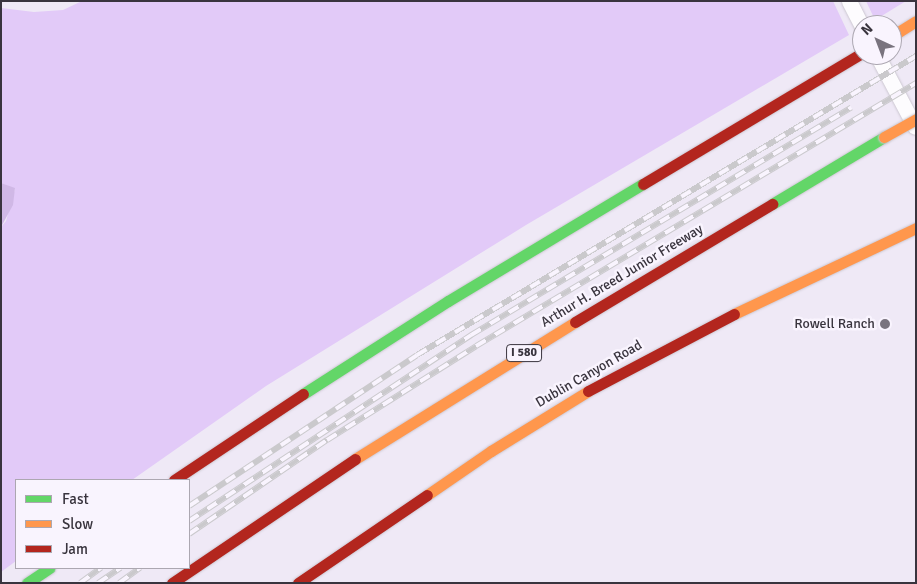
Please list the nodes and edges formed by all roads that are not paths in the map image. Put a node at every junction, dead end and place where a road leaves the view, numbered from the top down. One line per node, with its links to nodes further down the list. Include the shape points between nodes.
1 (849, 1): 2 (street)
2 (856, 15)
3 (852, 59): 8 (main road, via 448,301)
4 (882, 65): 6 (street)
5 (916, 119): 11 (main road, Arthur H. Breed Junior Freeway / I 580, bridge, via 476,382 341,468)
6 (916, 128)
7 (916, 228): 12 (main road, Dublin Canyon Road, via 714,323 592,387 485,455)
8 (175, 479)
9 (47, 569): 10 (main road)
10 (27, 583)
11 (172, 583)
12 (298, 583)

